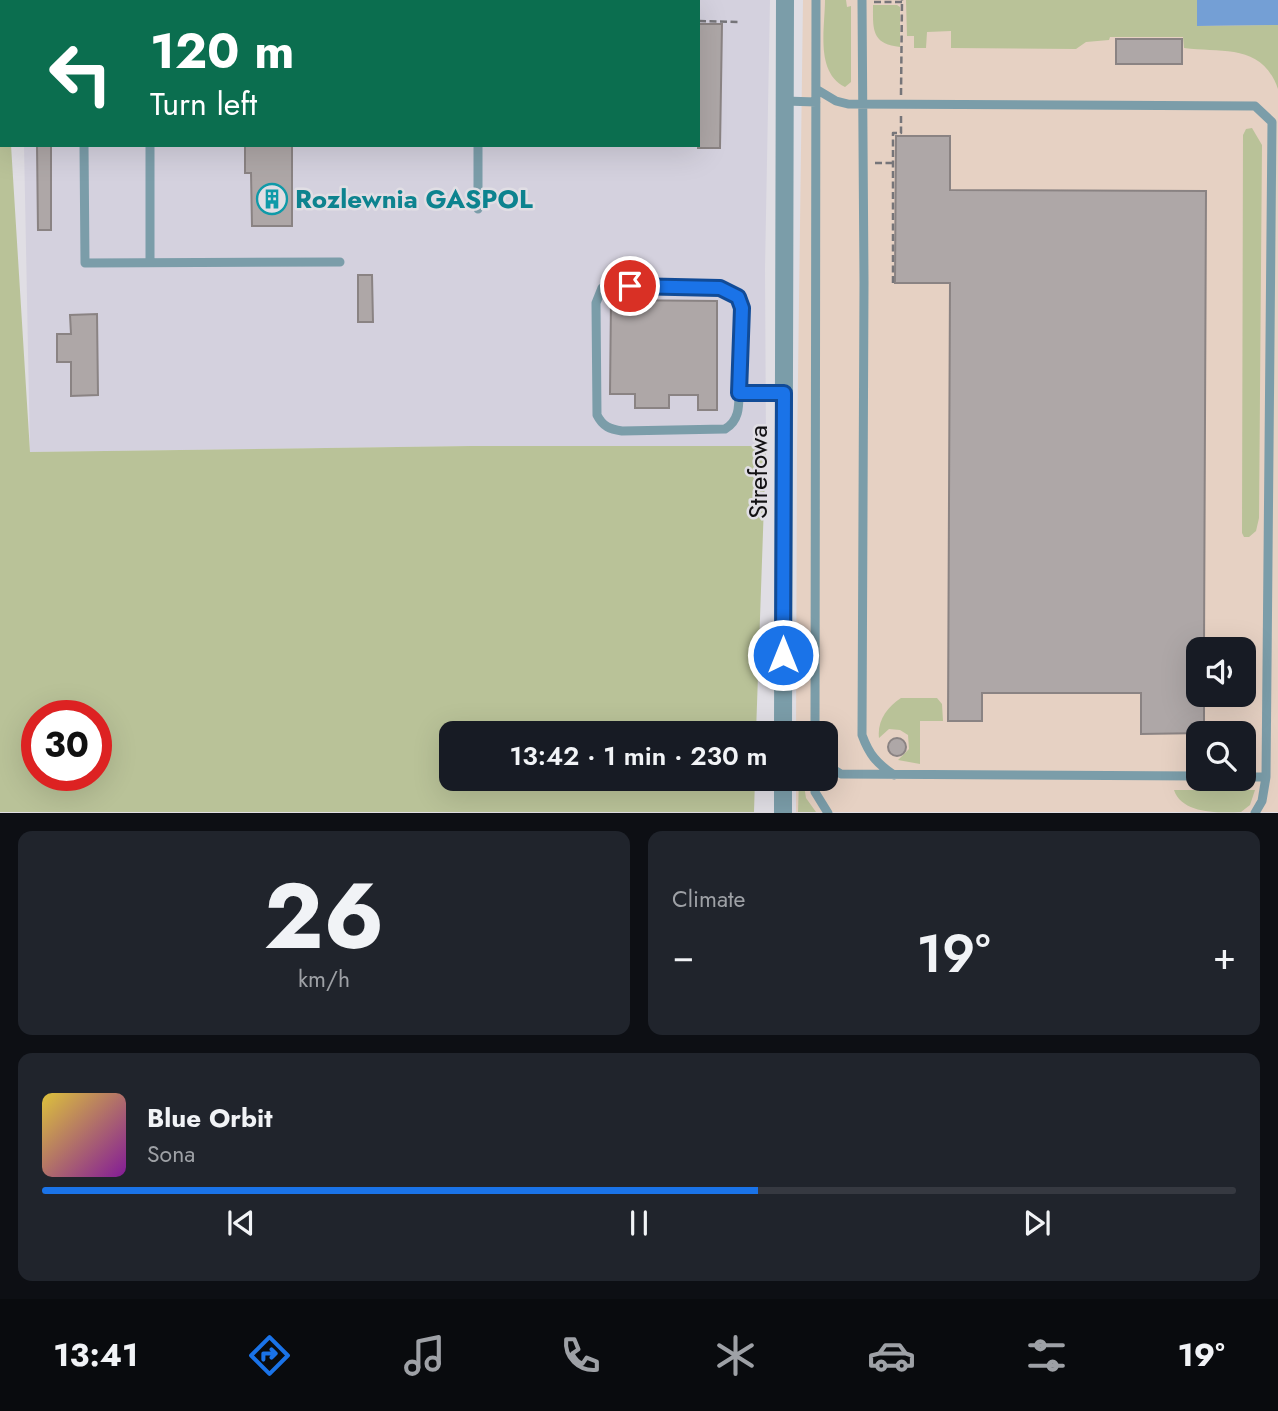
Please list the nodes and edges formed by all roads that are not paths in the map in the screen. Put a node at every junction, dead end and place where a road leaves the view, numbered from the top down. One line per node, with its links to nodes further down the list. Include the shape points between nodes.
1 (785, 0): 5 (street, Strefowa)
2 (816, 0): 4 (lane)
3 (862, 0): 7 (lane)
4 (816, 89): 6 (lane); 7 (lane, via 836,101)
5 (785, 102): 6 (lane); 15 (street, Strefowa)
6 (816, 102): 17 (lane)
7 (863, 104): 19 (lane, via 862,734 870,755); 22 (lane, via 1255,106 1272,122)
8 (84, 147): 12 (lane, via 85,263)
9 (150, 147): 12 (lane)
10 (478, 147): 11 (lane)
11 (478, 209)
12 (150, 262): 13 (lane)
13 (340, 262)
14 (739, 393): 14 (lane, via 742,308 738,297 720,288 602,288 596,303 597,415 601,424 622,431 725,429 737,418); 15 (lane)
15 (784, 393): 16 (street, Strefowa)
16 (783, 721)
17 (815, 721)
18 (838, 772): 19 (lane)
19 (894, 775): 20 (lane)
20 (1186, 776)
21 (1256, 777): 22 (lane)
22 (1266, 777): 27 (lane)
23 (783, 791): 25 (street)
24 (815, 791): 26 (lane)
25 (783, 813)
26 (828, 813)
27 (1255, 813)

